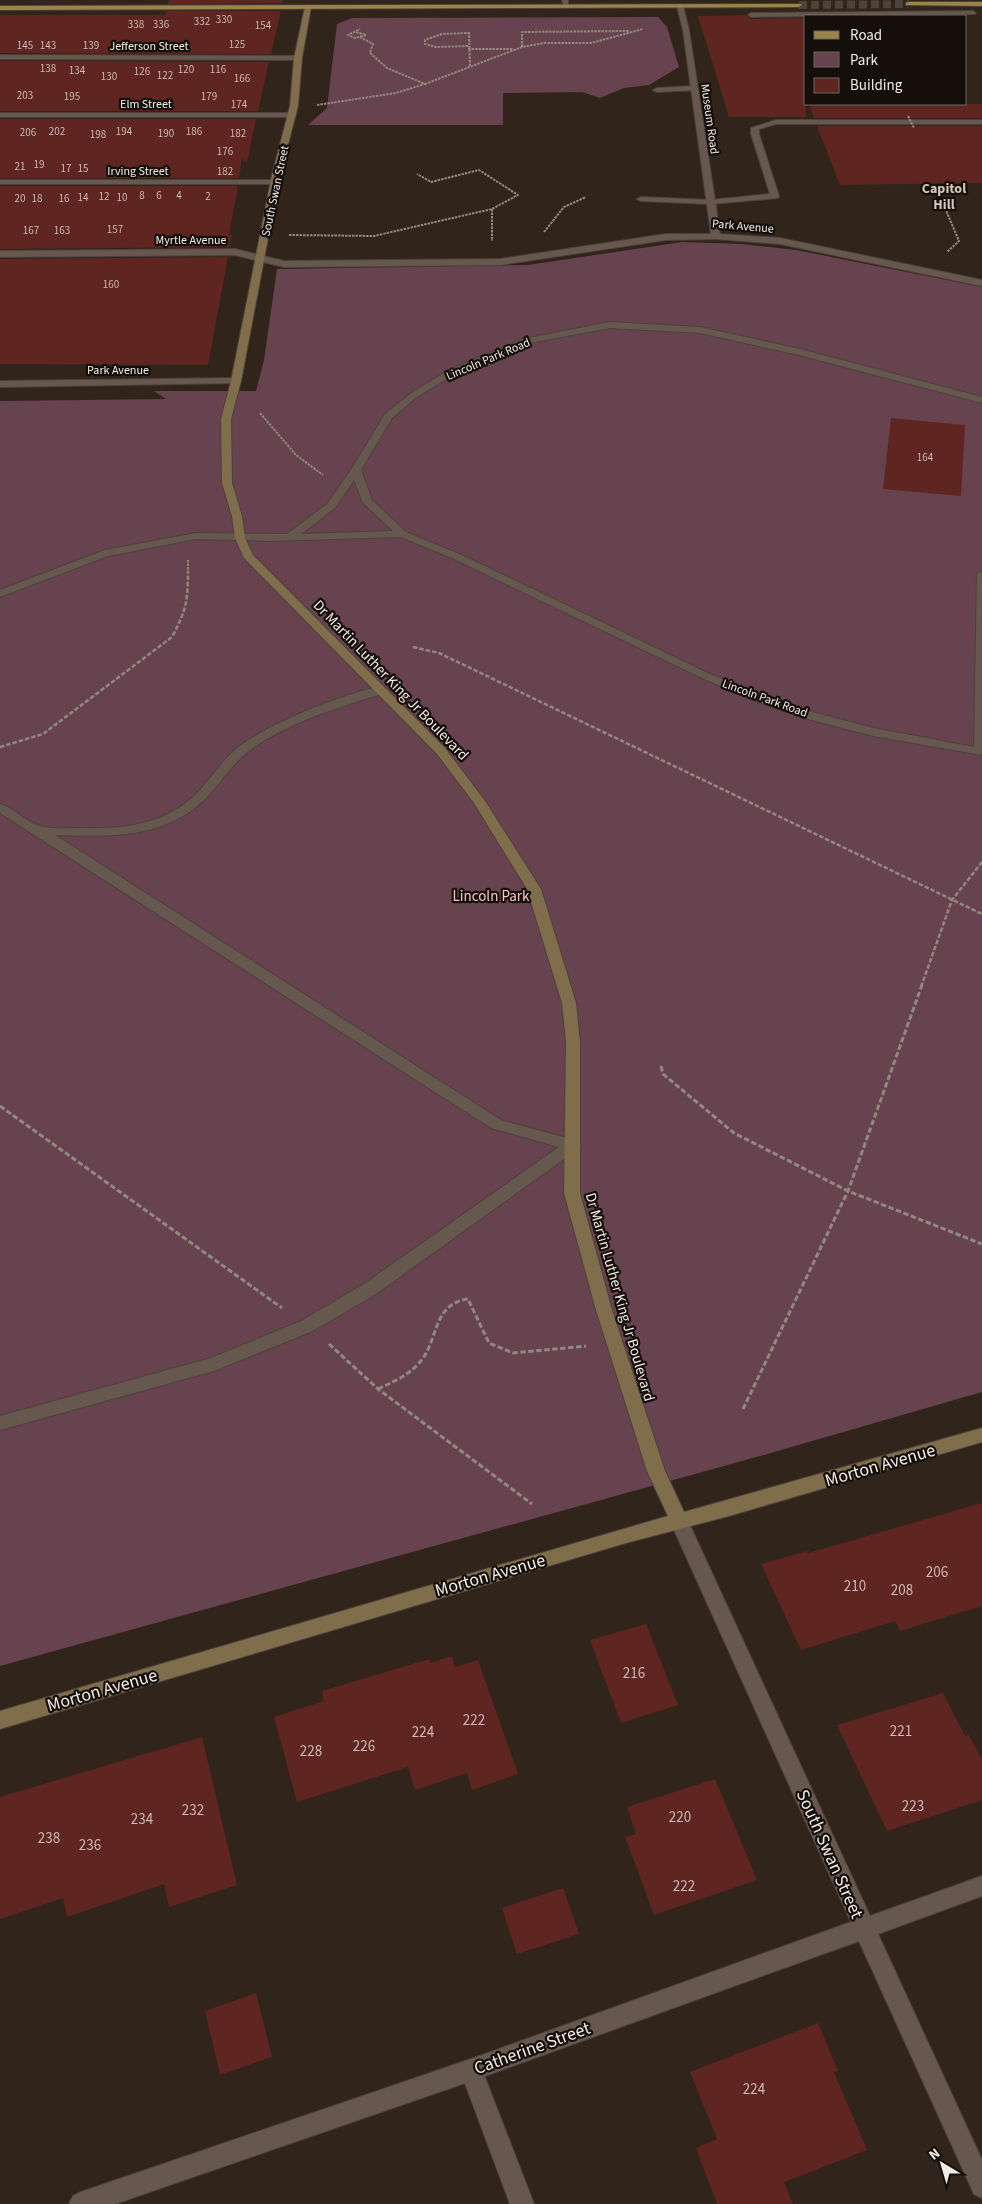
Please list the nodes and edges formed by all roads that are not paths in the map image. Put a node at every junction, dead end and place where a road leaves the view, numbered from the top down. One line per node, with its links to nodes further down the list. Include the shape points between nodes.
1 (566, 3): 2 (main road); 3 (main road)
2 (680, 3): 6 (main road); 12 (street, Museum Road)
3 (308, 4): 7 (main road); 11 (street, South Swan Street)
4 (908, 4): 5 (main road)
5 (982, 4)
6 (799, 5)
7 (0, 8)
8 (973, 13): 9 (street)
9 (751, 15)
10 (0, 57): 11 (street, Jefferson Street)
11 (298, 58): 15 (street, South Swan Street)
12 (694, 88): 13 (street); 20 (street, Museum Road)
13 (657, 90)
14 (0, 115): 15 (street, Elm Street)
15 (292, 115): 18 (street, South Swan Street)
16 (982, 122): 20 (street, via 776,122 763,125 755,128 756,134 775,196)
17 (0, 182): 18 (street, Irving Street)
18 (275, 182): 23 (street, South Swan Street)
19 (641, 200): 20 (street)
20 (711, 202): 21 (street, Museum Road)
21 (716, 236): 24 (street, Park Avenue, via 666,237); 25 (street, Park Avenue, via 780,241)
22 (0, 254): 23 (street, Myrtle Avenue, via 235,252)
23 (260, 260): 24 (street, Myrtle Avenue, via 284,264); 26 (street, South Swan Street)
24 (500, 262)
25 (982, 283)
26 (236, 381): 27 (street, Park Avenue); 32 (street, Dr Martin Luther King Jr Boulevard, via 226,419 227,483)
27 (0, 384)
28 (982, 400): 29 (street, Lincoln Park Road, via 800,352 700,330 610,325 526,341 450,373 388,416)
29 (356, 470): 30 (street, Lincoln Park Road, via 367,501); 31 (street, Lincoln Park Road, via 331,506)
30 (402, 534): 31 (street, Lincoln Park Road); 33 (street, Lincoln Park Road, via 764,700 873,732 980,752)
31 (291, 536): 32 (street, Lincoln Park Road)
32 (240, 538): 34 (street, Lincoln Park Road, via 196,536 105,553); 35 (street, Dr Martin Luther King Jr Boulevard, via 248,556)
33 (982, 574)
34 (0, 594)
35 (380, 690): 37 (street, via 305,716 257,740 243,749 217,780 186,809 158,824 114,832); 38 (street, Dr Martin Luther King Jr Boulevard, via 441,751 479,801 534,888 569,1003)
36 (0, 808): 37 (street)
37 (39, 831): 38 (street, via 496,1124)
38 (573, 1145): 39 (street, via 370,1289 307,1326 214,1364); 41 (street, Dr Martin Luther King Jr Boulevard, via 572,1193 615,1344 656,1471)
39 (0, 1423)
40 (982, 1435): 41 (street, Morton Avenue)
41 (679, 1521): 42 (street, Morton Avenue); 44 (street, South Swan Street)
42 (0, 1720)
43 (982, 1886): 44 (street, Catherine Street)
44 (864, 1928): 45 (street, Catherine Street); 46 (street, South Swan Street)
45 (472, 2070): 47 (street, Catherine Street); 48 (street)
46 (982, 2186)
47 (81, 2204)
48 (522, 2204)

